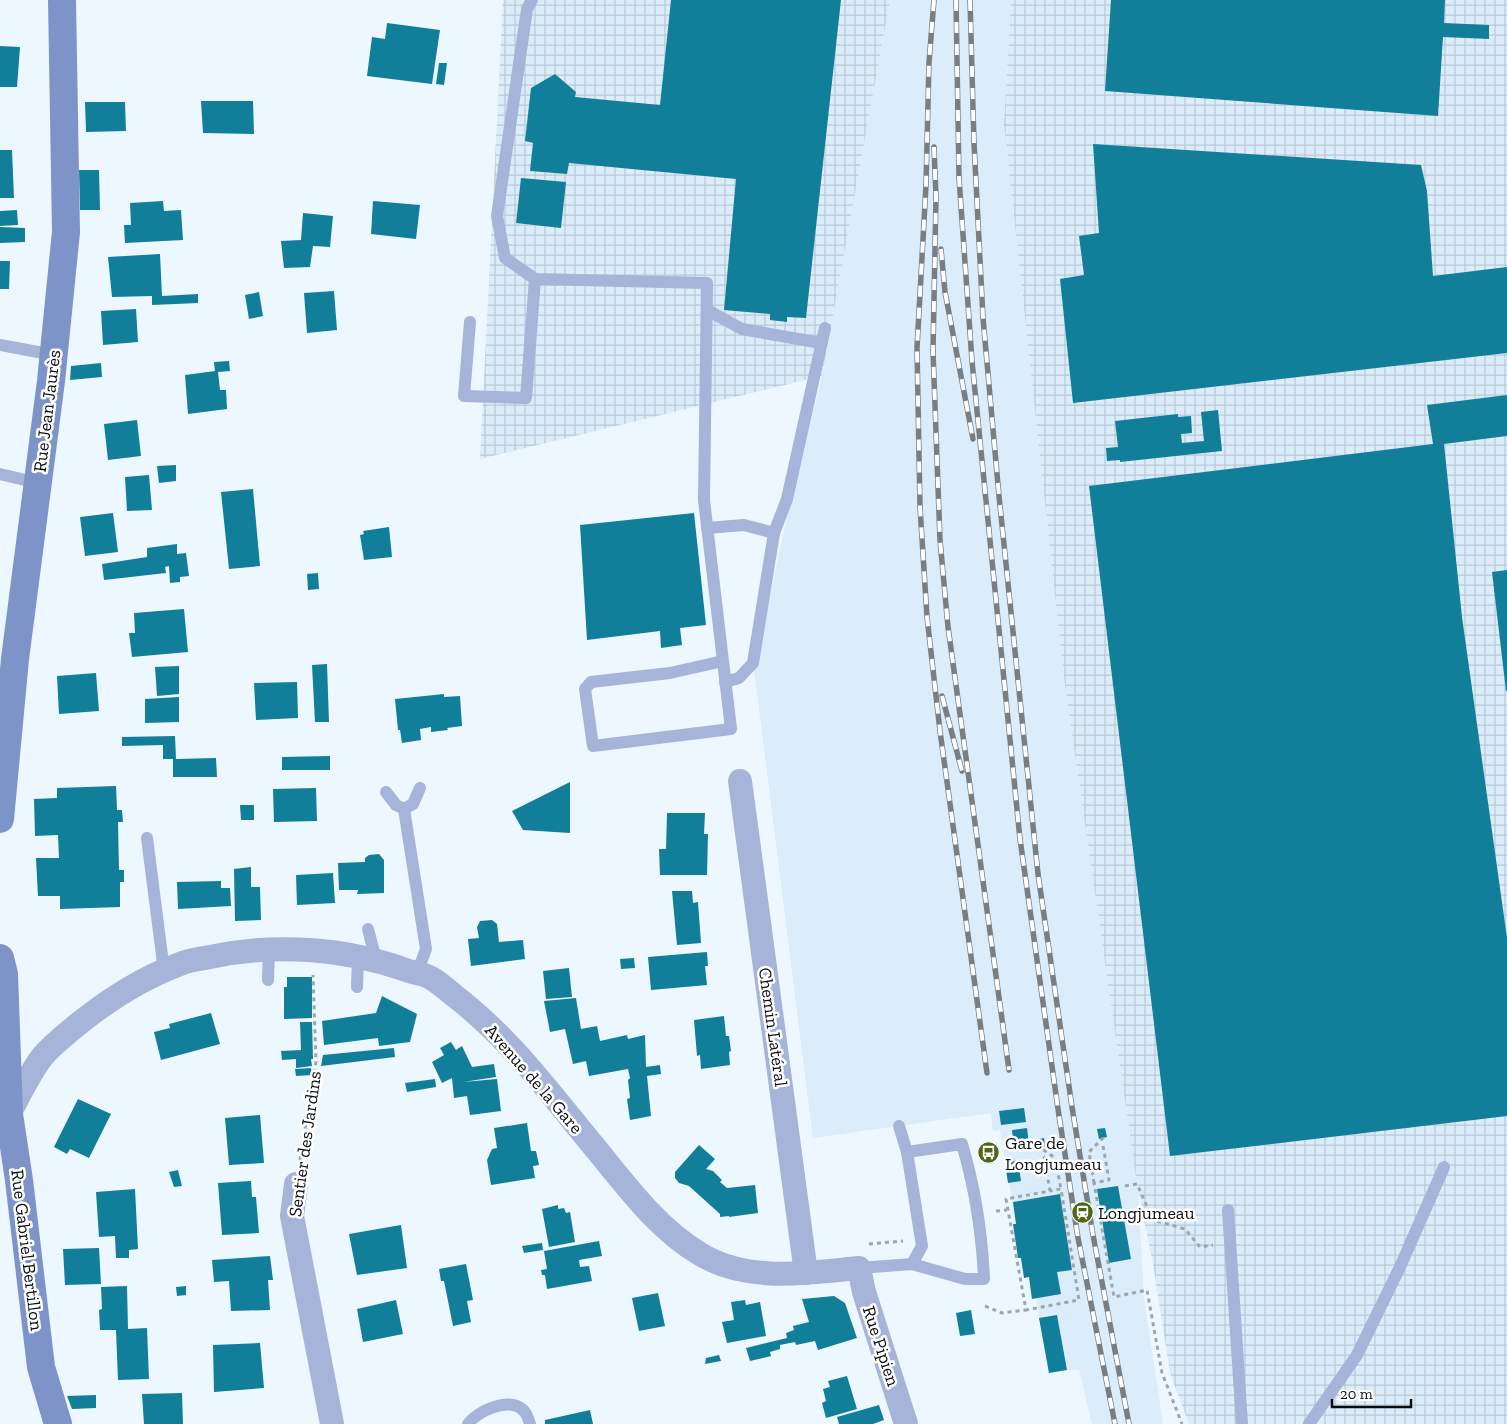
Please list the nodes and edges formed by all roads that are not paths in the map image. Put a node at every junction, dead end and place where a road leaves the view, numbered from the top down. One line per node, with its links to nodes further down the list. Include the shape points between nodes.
1 (62, 0): 9 (main road, Rue Jean Jaurès, via 66,232)
2 (532, 0): 3 (lane, via 527,9 497,216 505,258)
3 (535, 279): 4 (lane, via 707,283); 5 (lane, via 526,398 464,396)
4 (707, 310): 7 (lane, via 742,329); 12 (lane, via 704,500)
5 (470, 322)
6 (825, 328): 7 (lane)
7 (821, 343): 13 (lane, via 787,499)
8 (0, 345): 9 (lane)
9 (54, 355): 11 (main road, Rue Jean Jaurès)
10 (0, 474): 11 (lane)
11 (38, 483): 16 (main road, Rue Jean Jaurès, via 16,659)
12 (707, 528): 13 (lane, via 744,525); 14 (lane)
13 (774, 533): 15 (lane, via 753,663 739,678)
14 (723, 661): 15 (lane); 15 (lane, via 670,673 591,682 585,690 593,746 730,729)
15 (725, 682)
16 (6, 711): 20 (main road, Rue Jean Jaurès)
17 (740, 781): 40 (street, Chemin Latéral)
18 (420, 788): 21 (lane, via 412,804)
19 (386, 792): 21 (lane, via 396,805)
20 (1, 802)
21 (404, 809): 28 (lane, via 426,949)
22 (147, 838): 27 (lane)
23 (368, 929): 26 (lane)
24 (269, 950): 26 (street, Avenue de la Gare, via 312,950); 27 (street, Avenue de la Gare, via 220,955 182,963); 29 (lane)
25 (0, 958): 31 (main road, via 4,974)
26 (367, 958): 28 (street, Avenue de la Gare); 30 (lane)
27 (164, 971): 32 (street, Avenue de la Gare, via 100,1006 61,1038 25,1082)
28 (417, 973): 40 (street, Avenue de la Gare, via 432,978 505,1041 644,1207 683,1243 703,1256 749,1272)
29 (268, 980)
30 (357, 987)
31 (4, 1073): 32 (main road, Rue Gabriel Bertillon)
32 (4, 1121): 41 (main road, Rue Gabriel Bertillon, via 19,1180 41,1366)
33 (899, 1126): 34 (lane)
34 (907, 1152): 38 (lane, via 922,1246); 38 (lane, via 962,1144 972,1177 983,1247 984,1279 965,1279)
35 (1444, 1167): 47 (lane, via 1357,1355)
36 (296, 1184): 42 (street, Sentier des Jardins, via 292,1216)
37 (1228, 1210): 46 (lane)
38 (912, 1264): 39 (lane)
39 (859, 1268): 40 (street, Avenue de la Gare); 45 (street, Rue Pipien)
40 (806, 1273)
41 (58, 1424)
42 (332, 1424)
43 (468, 1424): 44 (lane, via 477,1414 505,1405 518,1407 527,1414)
44 (530, 1424)
45 (906, 1424)
46 (1242, 1424)
47 (1309, 1424)

